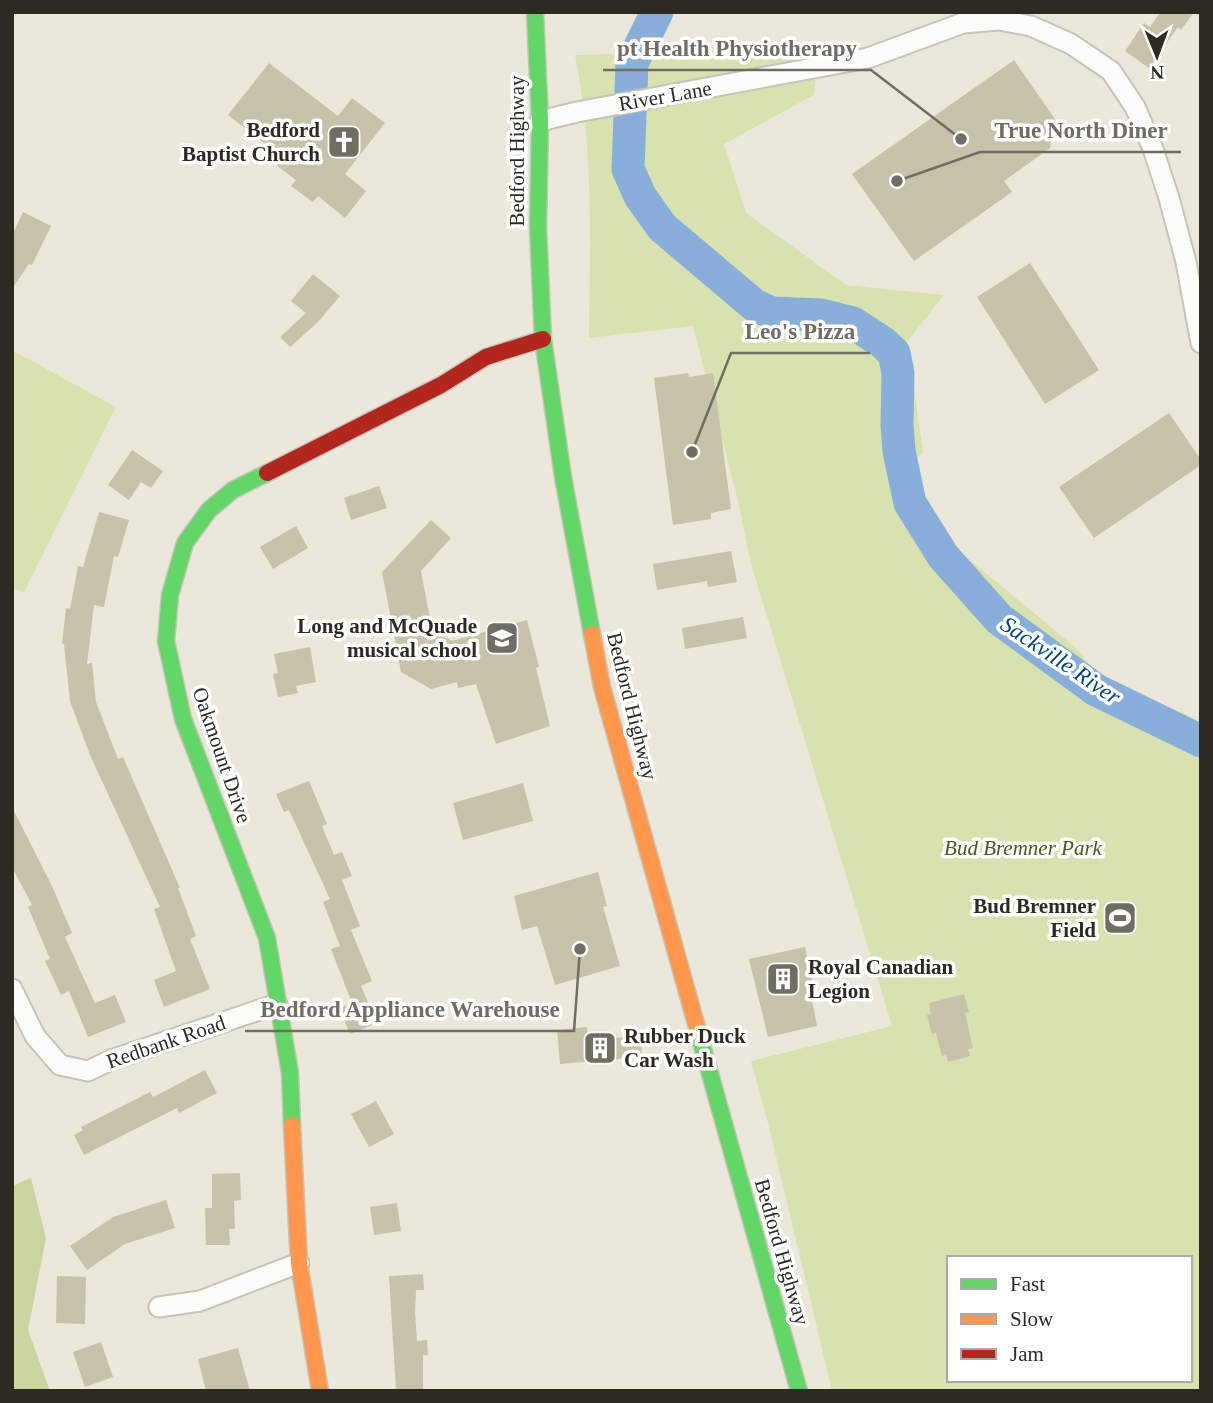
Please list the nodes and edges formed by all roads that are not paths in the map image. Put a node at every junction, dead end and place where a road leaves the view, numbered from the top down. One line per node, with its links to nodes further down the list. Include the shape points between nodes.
1 (535, 12): 2 (main road, Bedford Highway)
2 (540, 121): 3 (main road, Bedford Highway); 4 (street, River Lane, via 868,58 963,23 999,20 1031,26 1071,44 1111,71 1135,107 1169,198)
3 (543, 338): 6 (main road, Oakmount Drive, via 486,357 441,385 233,490 209,510 185,543 170,595 166,640 183,719 267,938); 10 (main road, Bedford Highway, via 562,477 602,687)
4 (1201, 343)
5 (12, 989): 6 (street, Redbank Road, via 35,1037 60,1065 88,1071)
6 (277, 1004): 7 (main road, Oakmount Drive, via 290,1073)
7 (299, 1263): 8 (street, via 200,1301); 9 (main road, Oakmount Drive)
8 (159, 1307)
9 (320, 1391)
10 (799, 1391)

